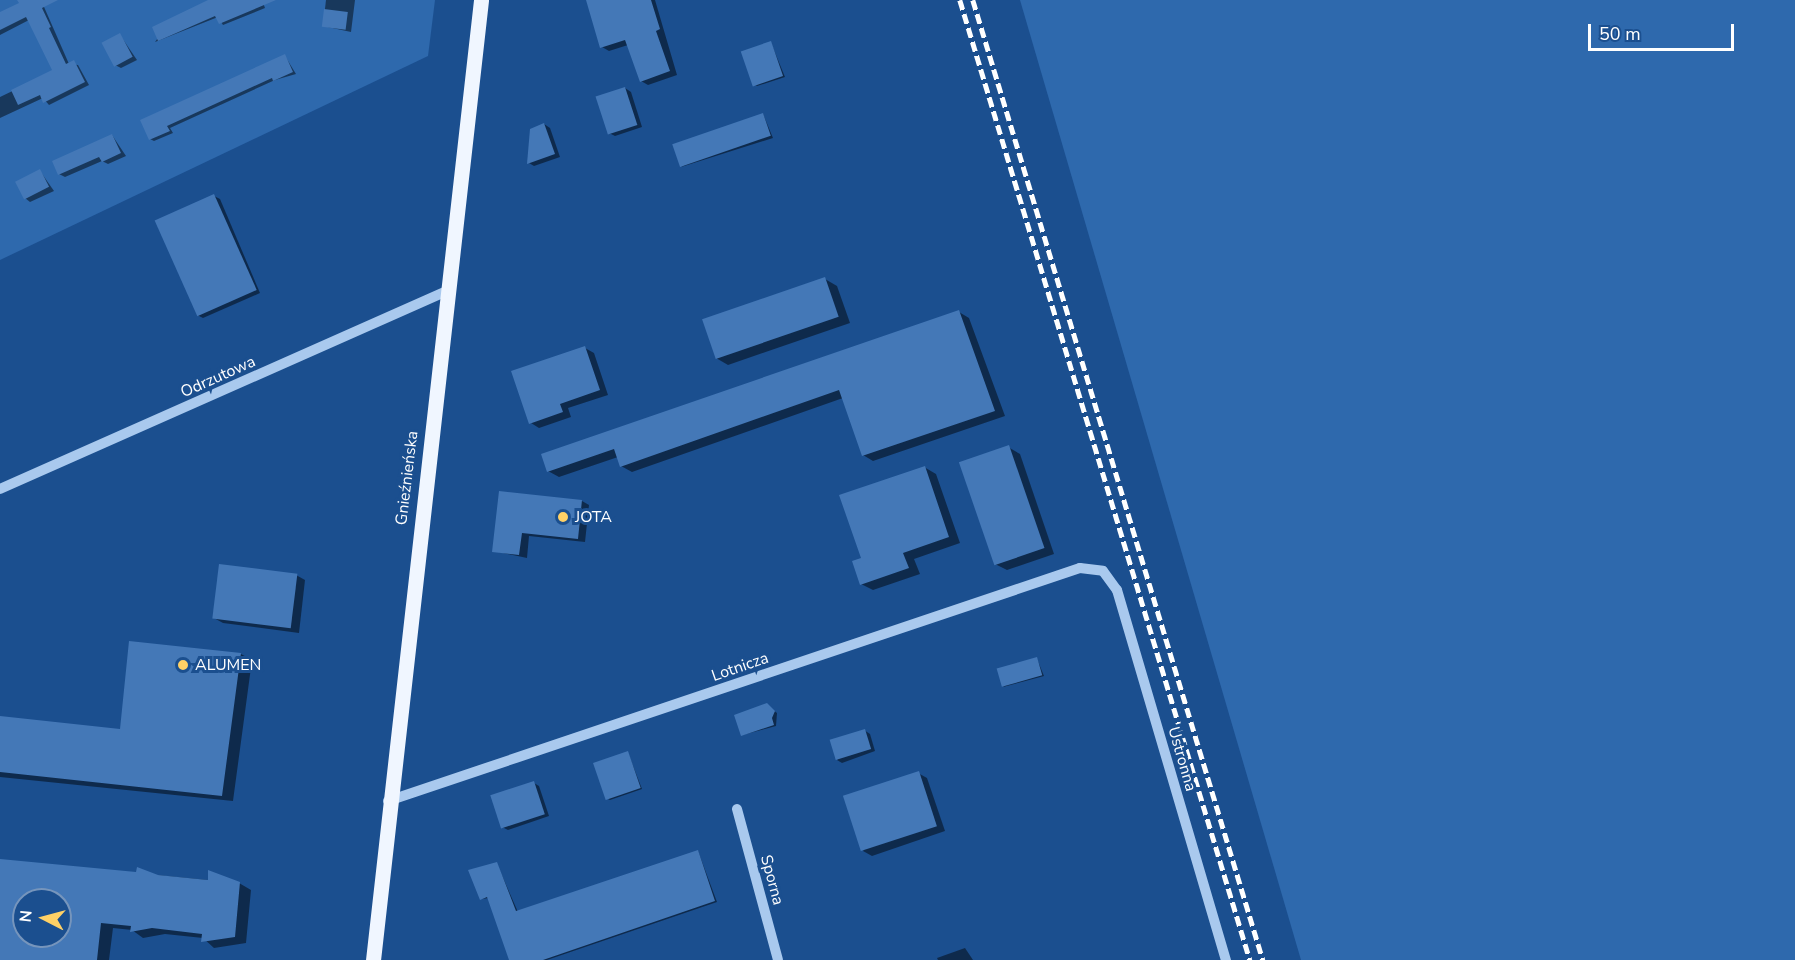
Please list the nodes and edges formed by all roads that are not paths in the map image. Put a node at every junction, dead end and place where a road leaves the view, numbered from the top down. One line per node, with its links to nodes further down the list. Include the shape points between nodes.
1 (481, 0): 2 (main road, Gnieźnieńska)
2 (447, 291): 3 (street, Odrzutowa); 5 (main road, Gnieźnieńska)
3 (0, 489)
4 (1103, 571): 5 (street, Lotnicza, via 1080,568); 9 (street, Ustronna, via 1117,590)
5 (388, 801): 7 (main road, Gnieźnieńska)
6 (737, 808): 8 (street, Sporna)
7 (373, 960)
8 (778, 960)
9 (1226, 960)

